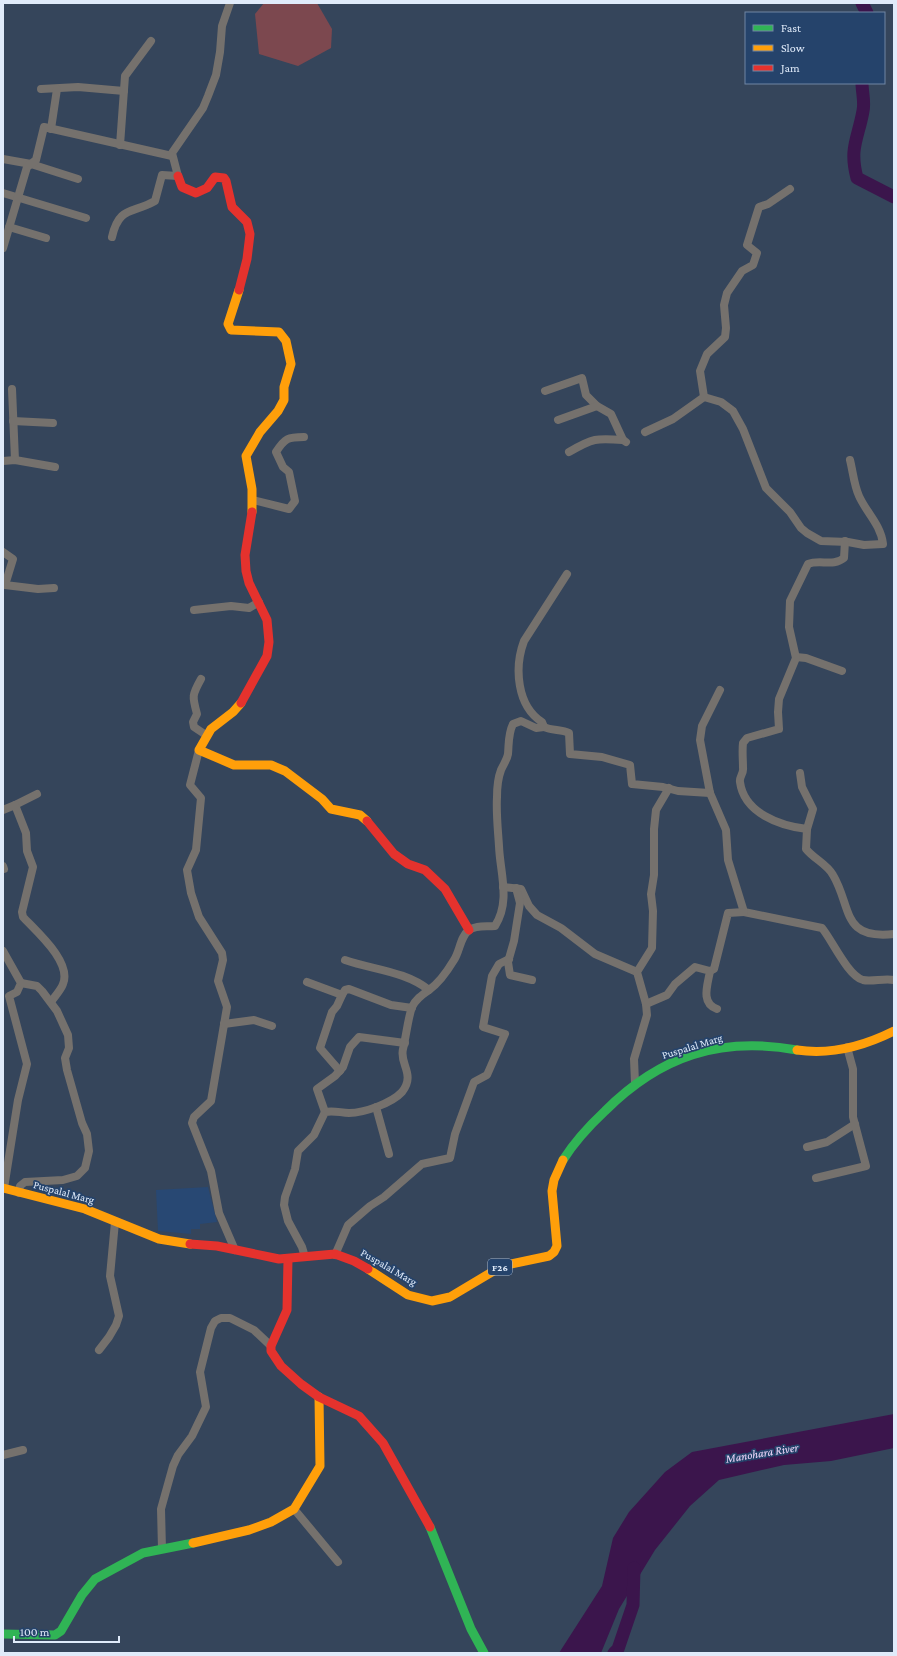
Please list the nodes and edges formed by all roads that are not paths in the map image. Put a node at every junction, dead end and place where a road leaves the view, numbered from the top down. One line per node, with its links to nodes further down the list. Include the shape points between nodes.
1 (230, 3): 8 (street, via 222,26 216,75 203,108 174,149)
2 (150, 41): 5 (street, via 125,76)
3 (42, 89): 4 (street)
4 (57, 89): 5 (street, via 78,87); 6 (street)
5 (124, 92): 7 (street)
6 (51, 129): 7 (street); 10 (street, via 44,127 36,160)
7 (120, 145): 8 (street)
8 (172, 156): 11 (street)
9 (3, 159): 10 (street)
10 (31, 164): 12 (street); 15 (street, via 26,167)
11 (178, 176): 18 (street, via 162,175 155,201 124,214 115,223); 35 (street, via 182,187 196,192 207,188 215,177 224,178 232,208 245,220 250,234 243,275 229,320 229,328 279,332 286,341 290,371 284,387 282,406 260,432 246,456)
12 (78, 179)
13 (790, 189): 23 (street, via 759,207 756,213 747,246 757,253 753,265 742,271 727,293 724,305 725,336 709,351 700,371)
14 (3, 193): 15 (street)
15 (18, 197): 16 (street); 17 (street)
16 (86, 218)
17 (7, 226): 19 (street); 20 (street)
18 (112, 237)
19 (46, 238)
20 (3, 248)
21 (12, 389): 26 (street)
22 (545, 392): 24 (street, via 582,378 586,395)
23 (704, 397): 28 (street, via 673,419); 36 (street, via 720,402 733,411 744,429 766,488 790,512 801,528 817,539)
24 (597, 406): 25 (street); 30 (street, via 611,414 624,441 597,438)
25 (558, 420)
26 (13, 421): 27 (street); 31 (street)
27 (53, 423)
28 (645, 432)
29 (304, 437): 35 (street, via 290,437 282,442 276,452 282,467 290,472 294,501 290,509)
30 (569, 452)
31 (14, 460): 33 (street); 34 (street)
32 (850, 460): 36 (street, via 855,486 875,523 882,544 864,545)
33 (3, 461)
34 (55, 467)
35 (253, 500): 41 (street, via 246,566 250,583)
36 (845, 541): 43 (street, via 844,558 836,563 808,564 792,596 789,628)
37 (3, 552): 39 (street, via 13,559)
38 (567, 574): 47 (street, via 524,642 518,663 522,697 527,709)
39 (4, 586): 40 (street, via 38,590)
40 (54, 588)
41 (259, 602): 42 (street, via 249,608 230,606); 48 (street, via 269,628 267,656 239,706 217,722)
42 (194, 610)
43 (796, 657): 44 (street); 56 (street, via 780,699 779,729 744,739 744,768 740,781 753,808 785,826)
44 (842, 671)
45 (201, 679): 48 (street, via 193,694 197,714 193,722 194,727)
46 (720, 690): 52 (street, via 702,726 700,740)
47 (544, 727): 51 (street, via 569,734 570,754 604,757 630,765 632,784); 57 (street, via 536,728 521,721 513,724 510,730 497,796)
48 (206, 735): 49 (street)
49 (199, 750): 60 (street, via 234,765 271,765 285,771 331,809 360,815 370,823 394,854 408,864 426,870 445,889); 78 (street, via 190,785 201,798 198,841 187,870 199,916 222,953 218,981 227,1007)
50 (800, 773): 56 (street, via 802,787 813,809)
51 (669, 788): 52 (street); 66 (street, via 656,810 651,894 652,948)
52 (710, 793): 59 (street, via 726,830 728,860)
53 (37, 794): 54 (street)
54 (15, 805): 55 (street); 74 (street, via 26,833 27,851 33,867 23,917 60,960 65,972 63,984)
55 (3, 810)
56 (807, 829): 61 (street, via 806,849 833,873 851,921 866,932)
57 (503, 887): 58 (street); 60 (street, via 504,902 495,926 474,927)
58 (516, 888): 63 (street, via 520,904); 66 (street, via 523,892 529,906 542,918 562,928 595,954)
59 (744, 912): 65 (street, via 728,913 714,969); 68 (street, via 822,928 846,964 861,980)
60 (469, 930): 71 (street, via 455,959)
61 (894, 934)
62 (3, 951): 70 (street)
63 (509, 959): 67 (street, via 510,975); 95 (street, via 499,964 492,976 483,1027 505,1034 487,1075 474,1082 455,1134 450,1158 422,1164 370,1206 348,1225)
64 (346, 960): 71 (street, via 389,971 419,982)
65 (710, 971): 75 (street, via 695,968 675,984 667,995); 77 (street, via 706,998 709,1004)
66 (637, 972): 75 (street)
67 (532, 980)
68 (894, 980)
69 (307, 982): 72 (street)
70 (21, 983): 73 (street, via 17,992); 74 (street, via 37,986)
71 (429, 990): 76 (street, via 419,997)
72 (342, 995): 76 (street, via 344,990 349,989 391,1005); 83 (street, via 332,1012 320,1048)
73 (6, 997): 91 (street, via 27,1064 18,1100)
74 (51, 1002): 92 (street, via 68,1035 69,1048 65,1058 67,1070 87,1134 89,1152 85,1168 77,1176 62,1180 25,1182 20,1186)
75 (646, 1004): 84 (street, via 647,1015 634,1059)
76 (412, 1008): 81 (street)
77 (717, 1009)
78 (224, 1024): 79 (street, via 254,1020); 94 (street, via 211,1101 194,1117 192,1123 211,1171 219,1213)
79 (272, 1026)
80 (894, 1031): 82 (street, Puspalal Marg / F26)
81 (405, 1043): 83 (street, via 359,1037 350,1047); 85 (street, via 403,1054 408,1072 406,1086 397,1097)
82 (847, 1047): 84 (street, Puspalal Marg / F26, via 822,1052 761,1045 728,1047 680,1060); 87 (street, via 852,1069)
83 (340, 1071): 86 (street, via 317,1089)
84 (635, 1083): 95 (street, Puspalal Marg / F26, via 578,1140 554,1177 552,1192 557,1246 550,1255 501,1266 450,1298 433,1301 398,1289 352,1260)
85 (376, 1107): 86 (street, via 361,1112); 89 (street)
86 (326, 1112): 96 (street, via 314,1135 298,1151 295,1169 285,1197 288,1221)
87 (855, 1124): 88 (street, via 827,1142); 90 (street, via 866,1166)
88 (807, 1147)
89 (389, 1154)
90 (816, 1178)
91 (4, 1188): 92 (street, Puspalal Marg / F26)
92 (19, 1192): 93 (street, Puspalal Marg / F26, via 85,1209)
93 (115, 1222): 94 (street, Puspalal Marg / F26, via 166,1240); 99 (street, via 110,1276 119,1316 113,1331)
94 (235, 1250): 97 (street, Puspalal Marg / F26)
95 (335, 1254): 96 (street, Puspalal Marg / F26)
96 (305, 1257): 97 (street, Puspalal Marg / F26)
97 (288, 1259): 98 (street, via 287,1310)
98 (271, 1346): 100 (street, via 271,1351 282,1366); 104 (street, via 254,1330 230,1318 215,1321 211,1328 200,1372 206,1407 173,1466 161,1509)
99 (99, 1350)
100 (319, 1397): 103 (street, via 320,1466); 107 (street, via 359,1416 383,1443 428,1522 471,1629)
101 (23, 1450): 102 (street)
102 (3, 1455)
103 (294, 1509): 104 (street, via 271,1522 249,1530); 105 (street)
104 (162, 1549): 106 (street, via 130,1559 95,1579 82,1595 61,1631 55,1635)
105 (338, 1562)
106 (3, 1634)
107 (484, 1653)

